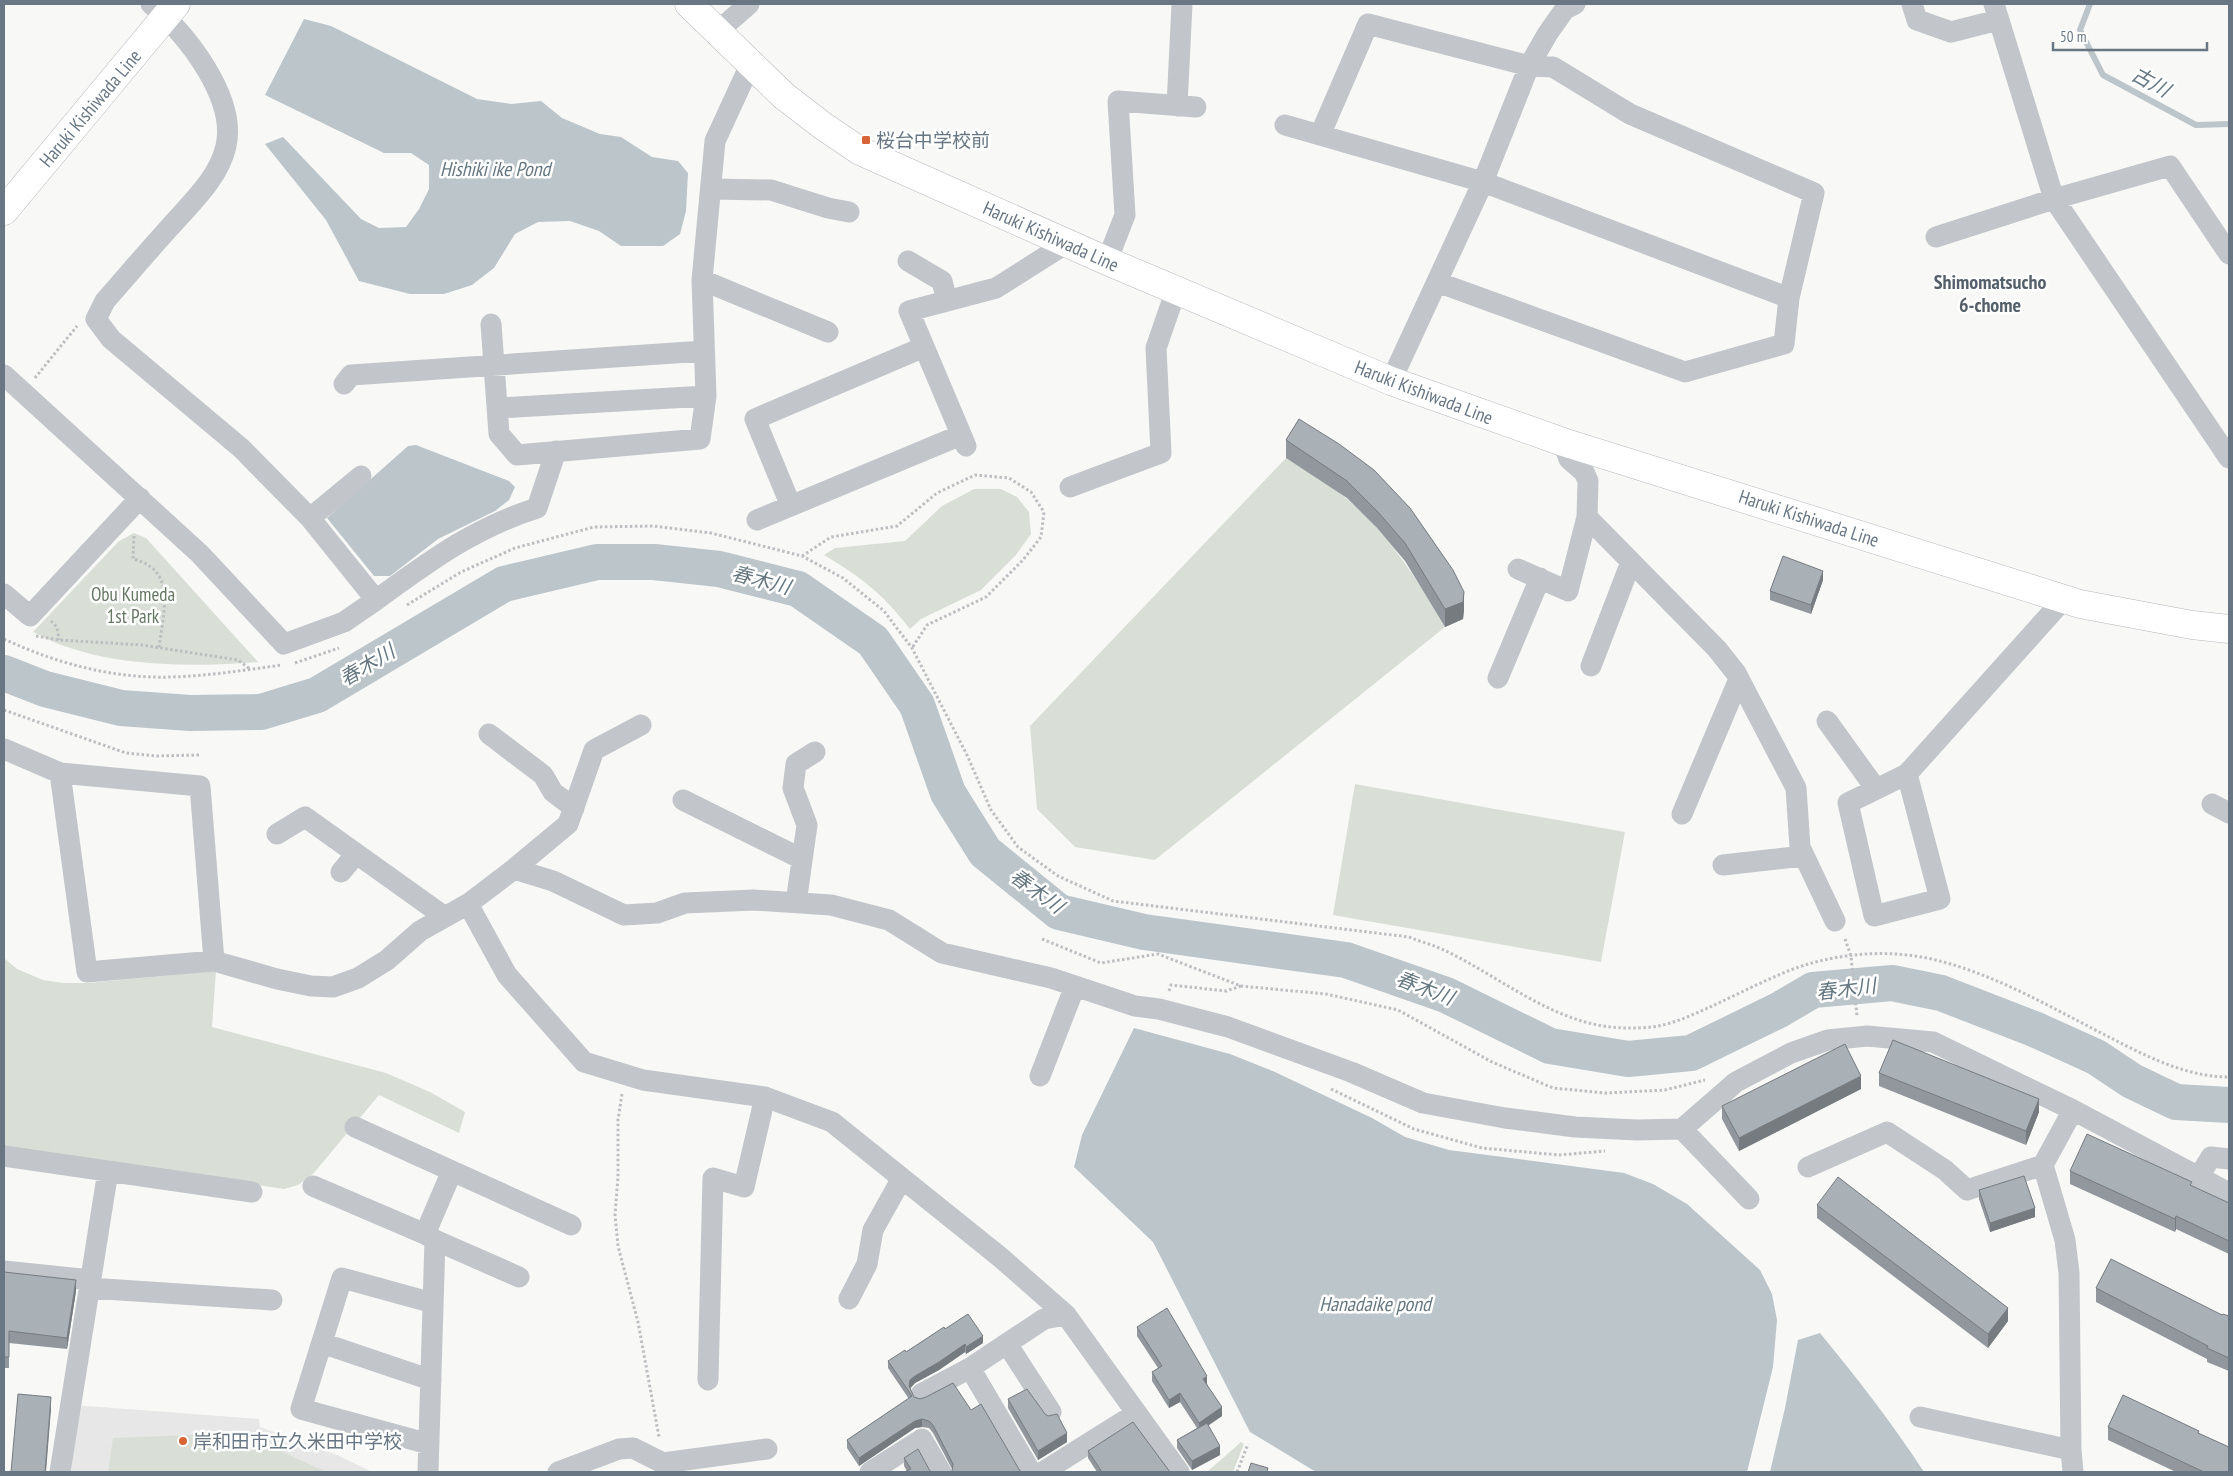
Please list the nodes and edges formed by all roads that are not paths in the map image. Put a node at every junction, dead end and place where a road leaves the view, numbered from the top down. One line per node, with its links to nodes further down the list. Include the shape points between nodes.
1 (688, 4): 8 (main road, Haruki Kishiwada Line)
2 (749, 4): 8 (street)
3 (1182, 4): 21 (street, via 1186,106 1118,101 1125,215)
4 (1912, 4): 7 (street, via 1917,20 1951,32)
5 (1567, 5): 10 (street)
6 (164, 8): 16 (main road, Haruki Kishiwada Line); 46 (street, via 217,88 227,118 226,146 214,177 105,301 96,319 111,339 241,448)
7 (1996, 12): 15 (street)
8 (717, 32): 9 (main road, Haruki Kishiwada Line)
9 (750, 65): 14 (street, via 715,141); 19 (main road, Haruki Kishiwada Line, via 823,126 860,150)
10 (1529, 66): 12 (street, via 1368,24); 13 (street); 26 (street, via 1553,67 1630,114 1814,193)
11 (1286, 125): 12 (street)
12 (1320, 135): 13 (street)
13 (1483, 182): 24 (street); 26 (street)
14 (712, 189): 17 (street, via 770,190); 23 (street)
15 (2054, 199): 18 (street); 20 (street, via 2170,166); 40 (street)
16 (4, 211)
17 (849, 212)
18 (1936, 237)
19 (1068, 243): 21 (main road, Haruki Kishiwada Line); 27 (street, via 996,288)
20 (2229, 254)
21 (1106, 260): 25 (main road, Haruki Kishiwada Line)
22 (908, 261): 27 (street, via 942,281)
23 (702, 280): 29 (street); 31 (street)
24 (1437, 282): 26 (street, via 1685,372 1784,344); 34 (street)
25 (1176, 290): 34 (main road, Haruki Kishiwada Line); 42 (street, via 1156,348 1162,453)
26 (1789, 298)
27 (948, 301): 30 (street, via 909,311)
28 (491, 324): 32 (street)
29 (828, 332)
30 (924, 347): 44 (street, via 755,419); 44 (street, via 963,441)
31 (704, 351): 32 (street); 36 (street)
32 (493, 366): 35 (street, via 351,375); 37 (street)
33 (4, 375): 43 (street)
34 (1391, 382): 38 (main road, Haruki Kishiwada Line)
35 (344, 384)
36 (706, 396): 37 (street); 39 (street, via 700,439)
37 (498, 408): 39 (street, via 500,434 517,455)
38 (1564, 442): 45 (street, via 1569,459 1584,472 1588,481); 52 (main road, Haruki Kishiwada Line)
39 (556, 452): 53 (street, via 537,508 489,526 452,546)
40 (2229, 458)
41 (362, 476): 46 (street)
42 (1070, 488)
43 (140, 498): 51 (street, via 30,616); 53 (street, via 200,554 284,644 344,622)
44 (791, 506): 47 (street)
45 (1586, 517): 48 (street); 50 (street, via 1568,591)
46 (310, 518): 53 (street)
47 (757, 520)
48 (1631, 562): 55 (street); 57 (street, via 1717,649)
49 (1518, 569): 50 (street)
50 (1540, 578): 56 (street)
51 (4, 594)
52 (2064, 599): 54 (main road, Haruki Kishiwada Line); 64 (street)
53 (376, 600)
54 (2229, 629)
55 (1591, 666)
56 (1498, 678)
57 (1739, 679): 68 (street); 71 (street, via 1796,788 1800,847)
58 (1827, 721): 65 (street)
59 (641, 726): 67 (street, via 594,750)
60 (489, 734): 67 (street, via 543,775 553,792)
61 (4, 749): 63 (street)
62 (815, 752): 72 (street, via 796,764 794,788 807,825)
63 (60, 773): 80 (street, via 200,786); 80 (street, via 87,972)
64 (1906, 774): 65 (street); 65 (street, via 1940,899 1874,916 1848,803)
65 (1876, 789)
66 (683, 800): 72 (street)
67 (574, 808): 74 (street, via 568,824)
68 (1682, 814)
69 (277, 834): 70 (street, via 305,818)
70 (356, 854): 75 (street); 78 (street)
71 (1804, 856): 73 (street); 79 (street)
72 (802, 860): 76 (street)
73 (1723, 865)
74 (514, 869): 76 (street, via 553,881 624,915 657,912 685,904 754,900); 77 (street)
75 (340, 872)
76 (796, 902): 81 (street, via 831,905 888,920 942,953)
77 (468, 904): 78 (street); 83 (street, via 507,975 584,1062 643,1080)
78 (445, 917): 80 (street, via 420,931 387,960 358,978 333,987 277,979)
79 (1835, 921)
80 (214, 961)
81 (1075, 986): 82 (street); 86 (street, via 1136,1006 1228,1027 1351,1072 1423,1103 1575,1127)
82 (1040, 1076)
83 (765, 1097): 93 (street, via 832,1122); 112 (street, via 744,1187 712,1178)
84 (2073, 1110): 86 (street, via 1933,1042 1867,1036 1828,1040 1791,1053 1736,1082); 89 (street); 94 (street)
85 (355, 1127): 92 (street)
86 (1682, 1129): 98 (street)
87 (4, 1156): 91 (street)
88 (2229, 1160): 94 (street, via 2211,1157)
89 (2043, 1164): 90 (street, via 1967,1190 1945,1170 1888,1132); 119 (street, via 2065,1240 2069,1274)
90 (1808, 1167)
91 (108, 1171): 96 (street); 103 (street)
92 (452, 1171): 99 (street); 100 (street)
93 (902, 1178): 105 (street, via 873,1230 867,1264); 107 (street)
94 (2198, 1178): 97 (street)
95 (313, 1186): 100 (street)
96 (252, 1192)
97 (2229, 1192)
98 (1749, 1199)
99 (572, 1226)
100 (430, 1237): 102 (street); 106 (street)
101 (4, 1271): 103 (street)
102 (519, 1276)
103 (90, 1284): 104 (street); 121 (street)
104 (272, 1300)
105 (849, 1300)
106 (433, 1303): 108 (street, via 342,1278); 111 (street)
107 (1066, 1315): 109 (street, via 1044,1319); 115 (street)
108 (322, 1343): 111 (street); 117 (street, via 301,1409)
109 (1006, 1344): 110 (street); 114 (street)
110 (970, 1368): 113 (street); 126 (street)
111 (431, 1380): 117 (street)
112 (708, 1380)
113 (921, 1394)
114 (1051, 1412)
115 (1137, 1413): 127 (street); 128 (street)
116 (1920, 1417): 119 (street)
117 (429, 1444): 122 (street)
118 (767, 1449): 120 (street)
119 (2071, 1450): 129 (street)
120 (665, 1467): 123 (street, via 633,1448 619,1449)
121 (60, 1472)
122 (428, 1472)
123 (558, 1472)
124 (870, 1472): 125 (street, via 922,1439)
125 (941, 1472)
126 (1031, 1472)
127 (1043, 1472)
128 (1179, 1472)
129 (2073, 1472)

